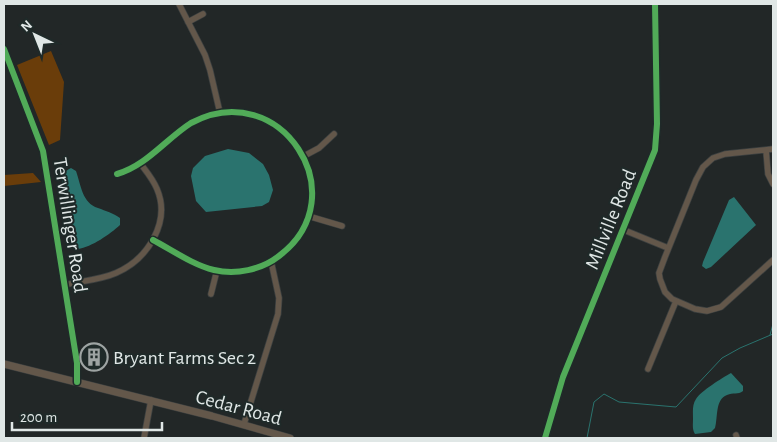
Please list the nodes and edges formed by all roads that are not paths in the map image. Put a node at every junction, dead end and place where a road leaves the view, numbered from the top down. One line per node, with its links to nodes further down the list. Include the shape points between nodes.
1 (179, 4): 4 (street)
2 (655, 4): 16 (street, Millville Road, via 656,145)
3 (203, 14): 4 (street)
4 (188, 22): 6 (street, via 210,70)
5 (4, 49): 22 (street, Terwillinger Road, via 42,151)
6 (220, 113): 10 (street, via 249,114 267,120 291,137); 11 (street, via 191,123)
7 (334, 134): 10 (street)
8 (773, 149): 9 (street)
9 (766, 150): 13 (street, via 768,174); 18 (street, via 730,152 719,155 703,167)
10 (304, 156): 14 (street, via 312,193)
11 (140, 164): 12 (street); 17 (street, via 160,197 160,220)
12 (117, 174)
13 (773, 184)
14 (308, 216): 15 (street); 20 (street, via 297,238)
15 (342, 226)
16 (624, 230): 18 (street); 32 (street, Millville Road, via 563,377)
17 (153, 240): 21 (street); 22 (street, via 138,259 122,270 105,277)
18 (668, 248): 24 (street, via 660,279 665,292)
19 (773, 260): 24 (street, via 721,307 701,311)
20 (272, 261): 21 (street, via 245,271); 29 (street, via 279,298 278,314)
21 (216, 270): 23 (street)
22 (64, 285): 27 (street, Terwillinger Road, via 77,363)
23 (211, 294)
24 (676, 302): 26 (street)
25 (4, 364): 27 (street, Cedar Road)
26 (648, 369)
27 (77, 382): 28 (street, Cedar Road)
28 (151, 400): 29 (street, Cedar Road); 30 (street)
29 (244, 424): 31 (street, Cedar Road)
30 (144, 438)
31 (290, 438)
32 (545, 438)

